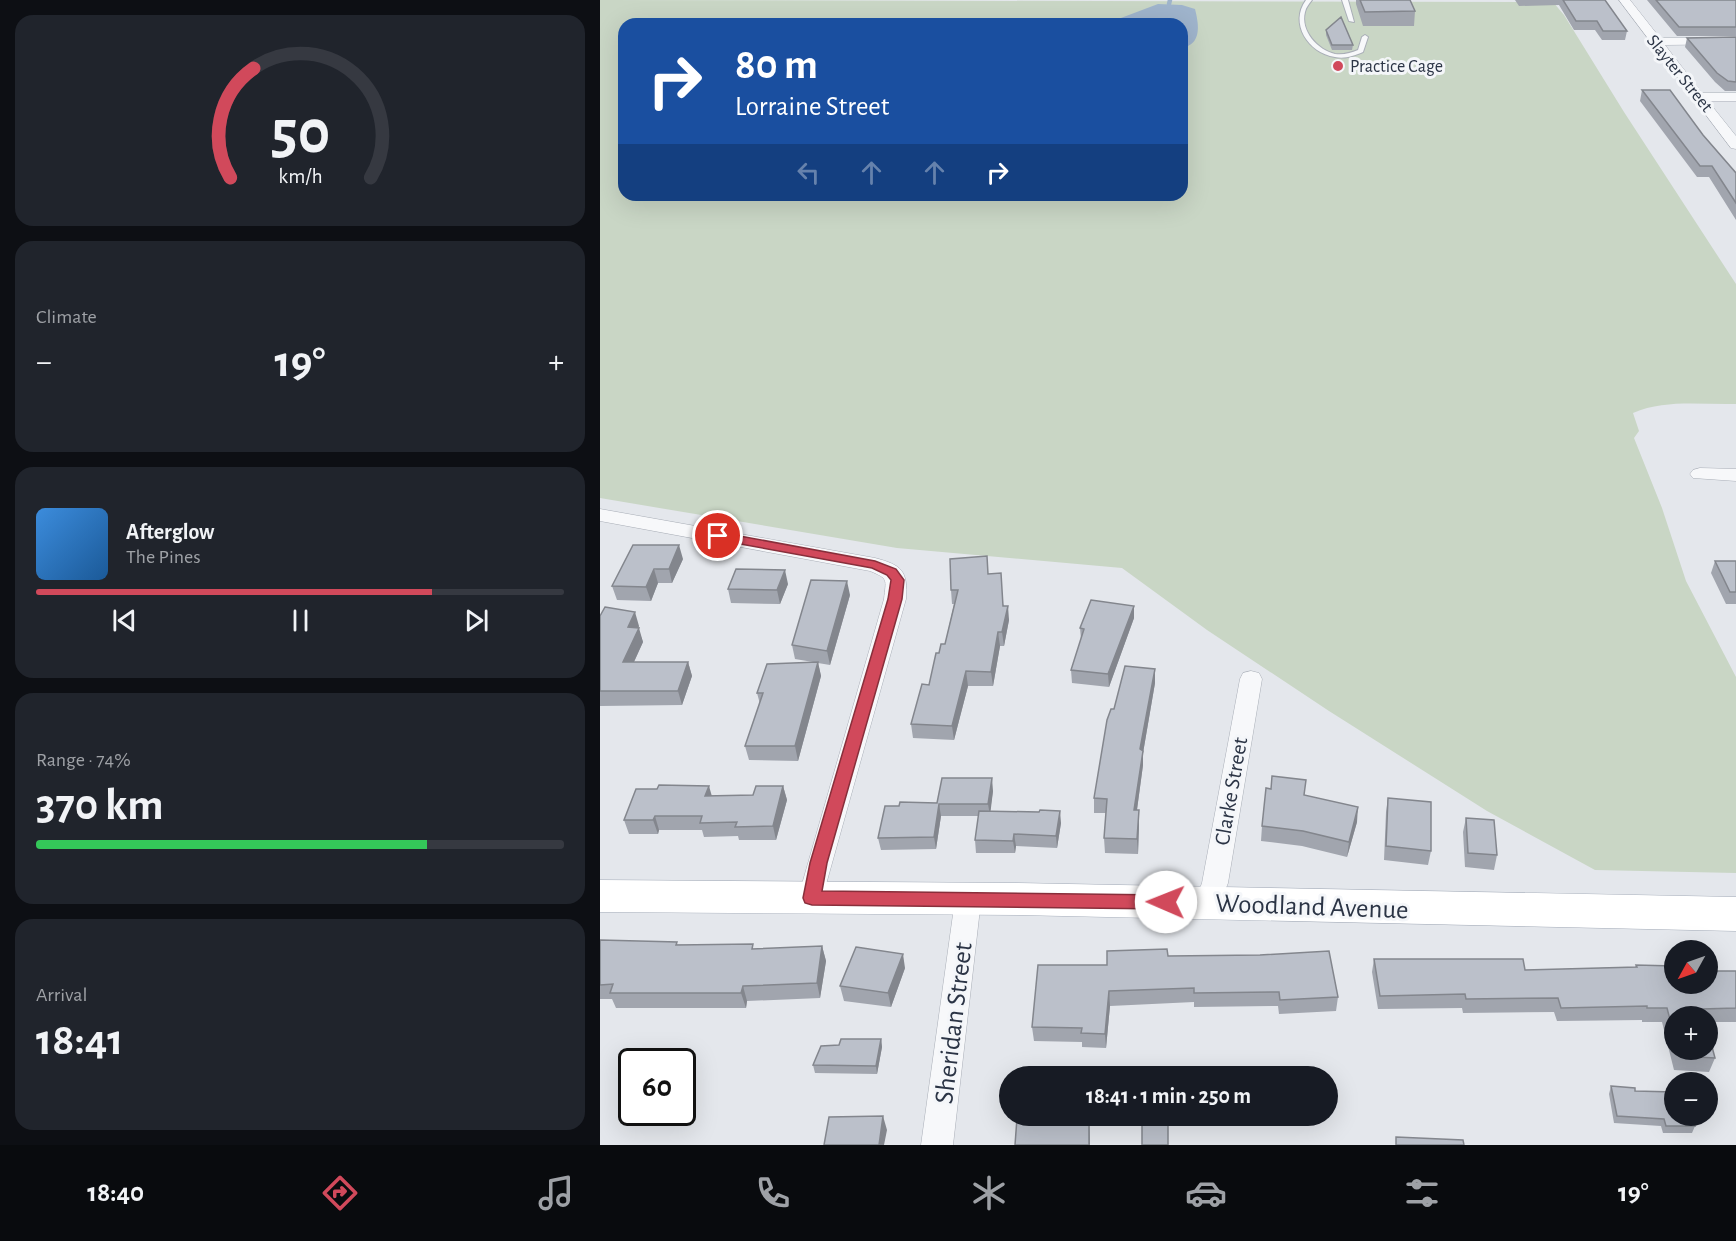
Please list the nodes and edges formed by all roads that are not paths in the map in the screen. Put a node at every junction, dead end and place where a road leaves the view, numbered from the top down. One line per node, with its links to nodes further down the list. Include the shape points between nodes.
1 (1309, 0): 5 (lane, via 1301,14 1302,25 1309,41 1320,51 1350,57 1361,51)
2 (1346, 0): 4 (lane)
3 (1624, 0): 7 (street, Slayter Street)
4 (1352, 21)
5 (1365, 37)
6 (1736, 41): 7 (street)
7 (1655, 42): 8 (street, Slayter Street)
8 (1700, 97): 9 (street); 10 (street, Slayter Street)
9 (1736, 97)
10 (1736, 145)
11 (1700, 474): 12 (street)
12 (1736, 475)
13 (602, 517): 16 (street, via 875,565 892,572 897,580)
14 (1251, 679): 18 (street, Clarke Street, via 1215,883)
15 (600, 896): 16 (main road, Woodland Avenue)
16 (812, 898): 17 (main road, Woodland Avenue)
17 (968, 900): 18 (main road, Woodland Avenue); 20 (street, Sheridan Street)
18 (1207, 903): 19 (main road, Woodland Avenue)
19 (1736, 914)
20 (937, 1145)

